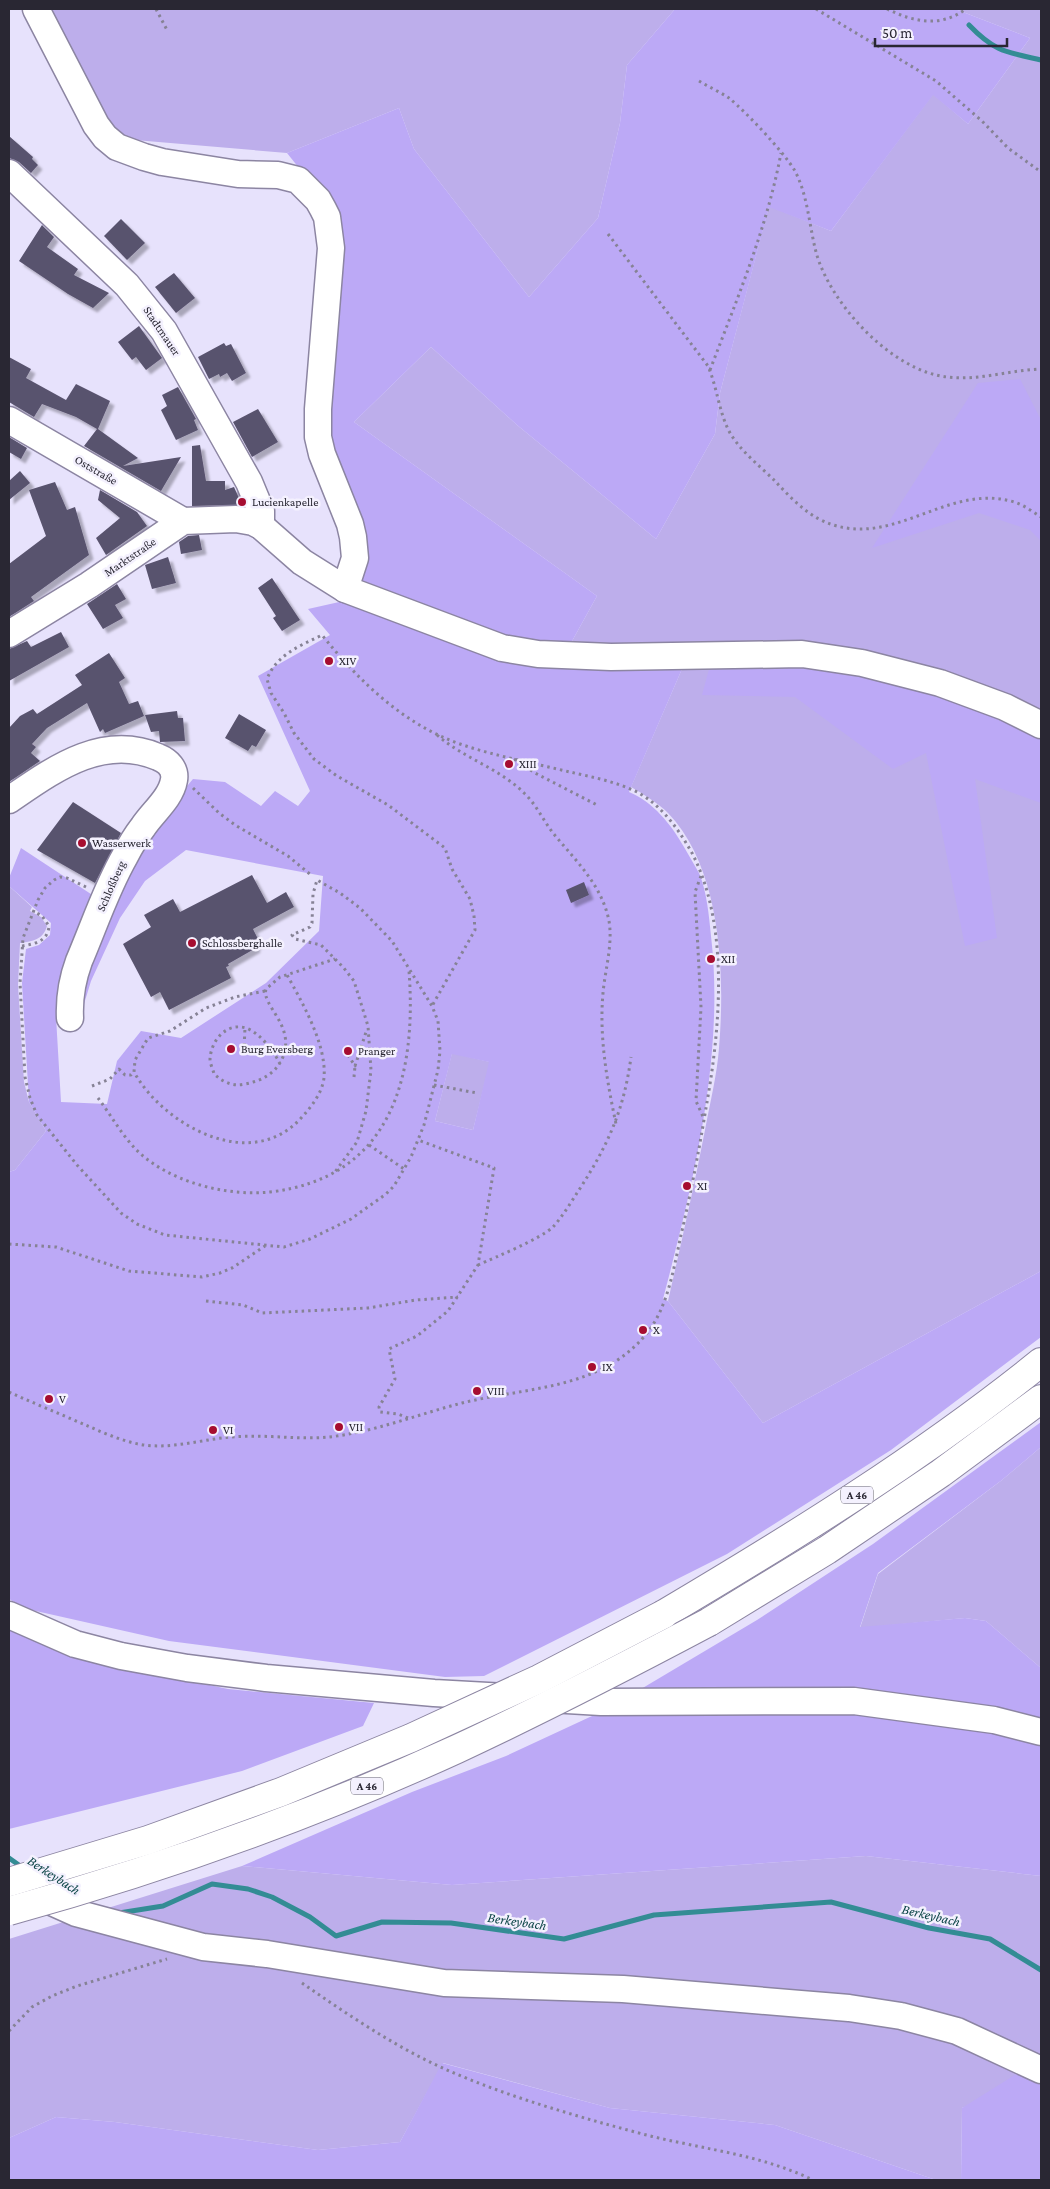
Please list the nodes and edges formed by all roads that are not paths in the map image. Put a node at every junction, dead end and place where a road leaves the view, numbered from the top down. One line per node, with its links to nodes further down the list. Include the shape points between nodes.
1 (36, 9): 6 (street, via 96,125 117,147 184,166 290,177 304,184 324,209 331,248 318,436 353,538 355,558)
2 (9, 173): 5 (street, Stadtmauer, via 127,285 159,323 249,482 260,506)
3 (9, 420): 4 (street, Oststraße)
4 (184, 521): 5 (street, via 236,519); 7 (street, Marktstraße)
5 (261, 526): 6 (street, via 302,562)
6 (345, 589): 8 (street, via 479,641 520,652 611,657 802,654 862,663 940,683 1005,707)
7 (9, 634)
8 (1041, 725)
9 (9, 800): 10 (street, Schloßberg, via 66,763 98,751 131,750 154,755 170,764 175,777 170,791 124,858 106,897 73,978)
10 (70, 1018)
11 (1041, 1362): 15 (highway, A 46, bridge, via 903,1464 785,1542 664,1614 539,1679 298,1785 148,1840)
12 (1041, 1398): 16 (highway, A 46, bridge, via 941,1473 827,1550 709,1622 584,1688 464,1745 325,1804 192,1854)
13 (9, 1615): 14 (street, via 75,1644 121,1656 266,1678 434,1693 600,1702 854,1701 994,1720)
14 (1041, 1732)
15 (9, 1882): 17 (street, via 76,1913 203,1947 267,1954 444,1983 623,1989 849,2008 900,2016 957,2031)
16 (9, 1911)
17 (1041, 2070)

